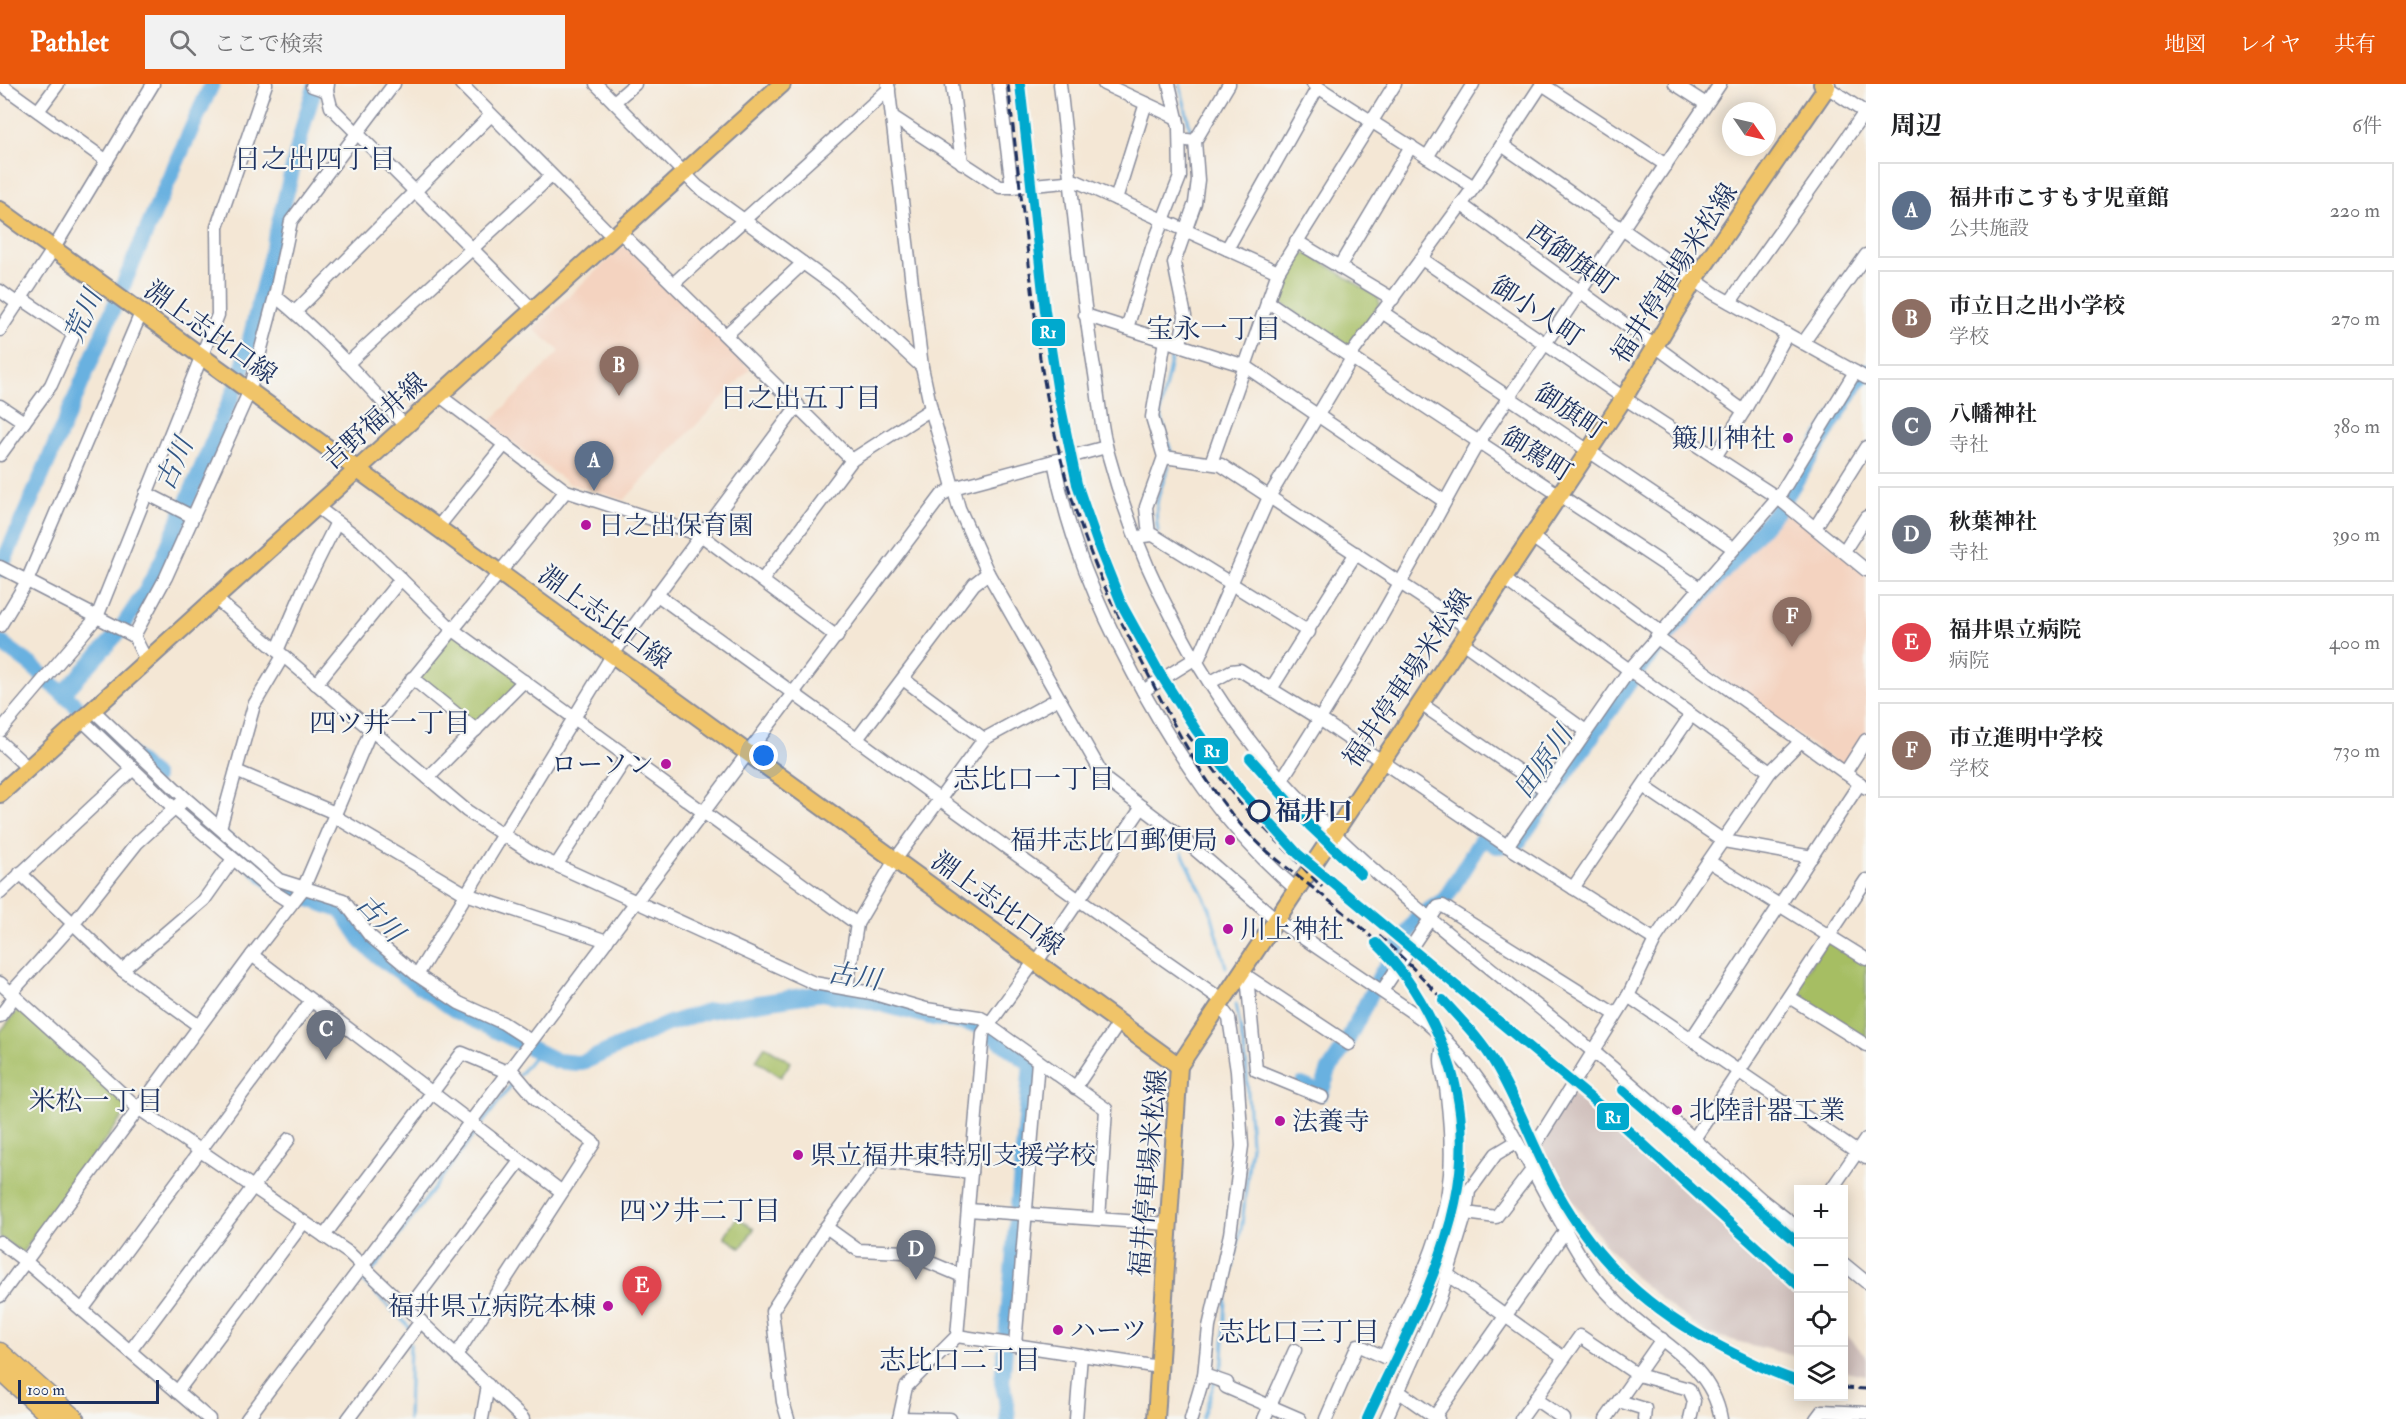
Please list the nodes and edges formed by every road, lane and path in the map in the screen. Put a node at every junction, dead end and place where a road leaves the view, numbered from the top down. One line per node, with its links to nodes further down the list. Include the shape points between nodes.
1 (0, 84): 28 (street)
2 (58, 84): 28 (street)
3 (153, 84): 40 (street)
4 (266, 84): 89 (street, via 217,226 218,315)
5 (394, 84): 34 (street)
6 (461, 84): 30 (street)
7 (596, 84): 25 (street)
8 (635, 84): 25 (street)
9 (952, 84): 41 (street)
10 (999, 84): 46 (street)
11 (1060, 84): 45 (street)
12 (1104, 84): 26 (street)
13 (1169, 84): 32 (street)
14 (1229, 84): 36 (street)
15 (1395, 84): 33 (street)
16 (1473, 84): 39 (street)
17 (1542, 84): 37 (street); 42 (street)
18 (1675, 84): 27 (street)
19 (1720, 84): 27 (street)
20 (1316, 85): 33 (street); 60 (street)
21 (1826, 85): 29 (street); 66 (main road, 福井停車場米松線)
22 (775, 86): 43 (main road, 吉野福井線)
23 (889, 86): 31 (street); 52 (street)
24 (322, 87): 34 (street, via 331,107)
25 (614, 102): 43 (street)
26 (1146, 103): 32 (street); 49 (street)
27 (1706, 104): 42 (street)
28 (38, 111): 40 (street)
29 (1865, 112): 74 (street)
30 (491, 115): 44 (street); 48 (street)
31 (893, 117): 41 (street); 94 (street)
32 (1178, 118): 35 (street)
33 (1372, 121): 38 (street); 57 (street)
34 (356, 132): 48 (street); 70 (street, via 291,221)
35 (1180, 140): 36 (street); 53 (street, via 1180,177)
36 (1195, 141): 54 (street, via 1198,180)
37 (1502, 145): 47 (street); 55 (street)
38 (1411, 146): 39 (street); 64 (street)
39 (1427, 157): 47 (street)
40 (106, 161): 58 (street)
41 (962, 163): 46 (street, via 1002,188)
42 (1666, 165): 55 (street)
43 (684, 172): 52 (street); 56 (main road, 吉野福井線)
44 (551, 176): 56 (street); 59 (street)
45 (1071, 180): 46 (street); 49 (street); 79 (street)
46 (1012, 187)
47 (1474, 187): 50 (street)
48 (415, 190): 59 (street); 76 (street)
49 (1116, 199): 53 (street)
50 (1462, 205): 62 (street); 69 (street, 西御旗町)
51 (0, 210): 58 (main road, 淵上志比口線)
52 (742, 219): 63 (street); 67 (street)
53 (1164, 219): 54 (street); 80 (street)
54 (1187, 230): 60 (street); 87 (street, via 1174,263 1185,316)
55 (1623, 230): 66 (street); 69 (street)
56 (617, 235): 67 (street); 75 (main road, 吉野福井線)
57 (1296, 241): 64 (street); 65 (street)
58 (54, 248): 73 (street); 78 (main road, 淵上志比口線)
59 (471, 248): 75 (street); 92 (street)
60 (1227, 249): 65 (street)
61 (1866, 255): 85 (street)
62 (1422, 260): 71 (street); 86 (street, 御小人町)
63 (803, 263): 83 (street); 94 (street, via 836,287)
64 (1339, 267): 71 (street)
65 (1278, 272): 72 (street)
66 (1695, 279): 74 (street); 88 (main road, 福井停車場米松線)
67 (673, 284): 83 (street)
68 (0, 291): 73 (street)
69 (1580, 292): 86 (street); 88 (street, 西御旗町)
70 (275, 296): 76 (street); 96 (street)
71 (1392, 299): 77 (street)
72 (1268, 300): 90 (street, 御駕町); 93 (street)
73 (20, 301): 81 (street); 105 (street, via 74,334 51,385)
74 (1730, 303): 82 (street)
75 (534, 311): 97 (main road, 吉野福井線)
76 (295, 312): 92 (street)
77 (1382, 312): 90 (street); 98 (street, 御旗町)
78 (141, 313): 89 (main road, 淵上志比口線); 146 (street)
79 (1085, 315): 80 (street); 109 (street)
80 (1127, 328): 84 (street)
81 (0, 330)
82 (1787, 334): 85 (street); 103 (street)
83 (726, 335): 100 (street)
84 (1165, 340): 87 (street); 113 (street, via 1152,417)
85 (1803, 343): 95 (street)
86 (1545, 344): 98 (street); 99 (street, 御小人町)
87 (1180, 345): 93 (street)
88 (1655, 346): 99 (main road, 福井停車場米松線); 103 (street, 西御旗町)
89 (201, 356): 96 (main road, 淵上志比口線); 121 (street)
90 (1352, 358): 104 (street); 107 (street, 御駕町)
91 (1866, 362): 95 (street)
92 (347, 364): 106 (street)
93 (1245, 366): 104 (street); 117 (street)
94 (922, 367): 102 (street)
95 (1860, 374): 124 (street)
96 (243, 385): 118 (main road, 淵上志比口線); 127 (street)
97 (440, 396): 106 (main road, 吉野福井線); 108 (street)
98 (1509, 397): 107 (street); 111 (street, 御旗町)
99 (1624, 398): 111 (main road, 福井停車場米松線); 114 (street, 御小人町)
100 (798, 405): 115 (street); 132 (street)
101 (0, 406): 105 (street)
102 (930, 410): 115 (street); 119 (street)
103 (1744, 411): 114 (street)
104 (1318, 416): 123 (street); 125 (street)
105 (24, 422): 112 (street)
106 (406, 427): 118 (main road, 吉野福井線)
107 (1478, 443): 122 (street, 御駕町); 125 (street)
108 (505, 444): 120 (street); 130 (street)
109 (1106, 447): 116 (street); 134 (street)
110 (1866, 447): 131 (street)
111 (1589, 451): 122 (main road, 福井停車場米松線); 136 (street, 御旗町)
112 (0, 455)
113 (1164, 457): 117 (street); 133 (street, via 1146,507)
114 (1715, 457): 124 (street, 御小人町)
115 (852, 460): 144 (street)
116 (1054, 461): 119 (street); 171 (street, via 1067,521 1083,569)
117 (1211, 463): 123 (street, via 1221,465)
118 (358, 470): 126 (main road, 吉野福井線); 130 (main road, 淵上志比口線)
119 (953, 488): 142 (street); 159 (street, via 940,499)
120 (566, 491): 132 (street); 140 (street)
121 (146, 493): 127 (street); 152 (street)
122 (1560, 494): 135 (main road, 福井停車場米松線); 149 (street, 御駕町)
123 (1269, 496): 138 (street); 148 (street)
124 (1778, 498): 131 (street, 御小人町); 136 (street)
125 (1444, 501): 147 (street)
126 (317, 507): 129 (street); 151 (main road, 吉野福井線)
127 (187, 514): 155 (street, via 166,577)
128 (1866, 517): 137 (street)
129 (337, 522): 143 (street); 160 (street, via 304,588)
130 (438, 527): 140 (main road, 淵上志比口線)
131 (1815, 528): 137 (street, 御小人町)
132 (701, 535): 144 (street); 150 (street)
133 (1149, 535): 134 (street); 148 (street)
134 (1135, 537): 162 (street)
135 (1532, 537): 145 (main road, 福井停車場米松線); 158 (street)
136 (1733, 548): 149 (street)
137 (1844, 551): 141 (street, 御小人町)
138 (1356, 553): 147 (street); 156 (street)
139 (0, 567): 146 (street)
140 (499, 570): 154 (street); 161 (main road, 淵上志比口線)
141 (1866, 570)
142 (988, 573): 166 (street, via 974,584); 173 (street)
143 (401, 579): 154 (street); 169 (street)
144 (763, 579): 159 (street)
145 (1504, 579): 157 (main road, 福井停車場米松線); 164 (street)
146 (27, 581): 152 (street); 153 (street)
147 (1401, 582): 157 (street); 178 (street)
148 (1231, 585): 156 (street); 162 (street)
149 (1698, 587): 158 (street)
150 (656, 594): 161 (street); 172 (street)
151 (216, 599): 160 (street); 163 (main road, 吉野福井線)
152 (96, 617): 155 (street); 181 (street)
153 (0, 626)
154 (452, 629): 165 (street); 167 (street)
155 (126, 632): 163 (street)
156 (1308, 632): 170 (street)
157 (1466, 635): 174 (main road, 福井停車場米松線); 182 (street)
158 (1658, 635): 164 (street); 185 (street)
159 (837, 637): 172 (street)
160 (280, 653): 169 (street); 193 (street, via 254,705)
161 (613, 654): 177 (street); 188 (main road, 淵上志比口線)
162 (1196, 660): 168 (street); 171 (street)
163 (147, 662): 175 (main road, 吉野福井線)
164 (1630, 669): 176 (street); 182 (street)
165 (412, 678): 179 (street); 180 (street)
166 (903, 679): 183 (street); 184 (street)
167 (524, 681): 177 (street); 180 (street)
168 (1211, 682): 170 (street, via 1240,670); 197 (street)
169 (316, 684): 179 (street)
170 (1271, 689): 178 (street)
171 (1143, 691): 222 (street, via 1204,791 1246,842)
172 (794, 694): 183 (street); 188 (street)
173 (1059, 698): 184 (street); 204 (street, via 1105,778)
174 (1421, 704): 190 (main road, 福井停車場米松線); 200 (street)
175 (88, 715): 191 (main road, 吉野福井線); 192 (street); 202 (street)
176 (1691, 715): 194 (street); 199 (street)
177 (574, 718): 189 (street); 210 (street)
178 (1321, 720): 190 (street); 197 (street)
179 (371, 730): 196 (street); 207 (street)
180 (476, 730): 196 (street)
181 (0, 731)
182 (1586, 731): 200 (street)
183 (857, 739): 203 (street)
184 (984, 740): 203 (street)
185 (1801, 741): 194 (street); 195 (street)
186 (1866, 741): 195 (street)
187 (0, 742): 191 (street)
188 (748, 753): 206 (street); 215 (main road, 淵上志比口線)
189 (627, 757): 206 (street); 217 (street)
190 (1383, 760): 209 (main road, 福井停車場米松線); 212 (street)
191 (28, 768): 201 (main road, 吉野福井線)
192 (134, 769): 205 (street); 218 (street)
193 (236, 771): 207 (street); 208 (street)
194 (1770, 772): 211 (street)
195 (1845, 773): 198 (street)
196 (428, 778): 210 (street)
197 (1282, 779): 209 (street)
198 (1863, 785): 213 (street)
199 (1643, 786): 211 (street); 220 (street)
200 (1546, 790): 212 (street)
201 (0, 794)
202 (186, 798): 205 (street); 208 (street)
203 (940, 800): 215 (street); 226 (street)
204 (1142, 807): 226 (street); 230 (street)
205 (176, 810): 214 (street); 232 (street, via 137,843)
206 (704, 812): 225 (street); 231 (street)
207 (334, 814): 221 (street); 224 (street)
208 (220, 828): 221 (street, via 279,880)
209 (1335, 832): 222 (main road, 福井停車場米松線); 229 (street)
210 (502, 835): 217 (street); 224 (street)
211 (1724, 841): 213 (street); 216 (street)
212 (1507, 846): 220 (street)
213 (1812, 857): 228 (street)
214 (233, 859): 227 (street); 239 (street, via 204,900)
215 (895, 860): 231 (street); 238 (main road, 淵上志比口線)
216 (1710, 862): 228 (street); 234 (street)
217 (557, 864): 225 (street)
218 (20, 873): 223 (street); 232 (street)
219 (1866, 881): 233 (street)
220 (1573, 888): 234 (street)
221 (303, 889): 227 (street); 241 (street, via 343,900 370,936)
222 (1297, 890): 230 (main road, 福井停車場米松線)
223 (0, 893)
224 (466, 894): 235 (street); 241 (street)
225 (637, 900): 235 (street); 243 (street, via 814,983)
226 (1079, 900): 238 (street); 249 (street)
227 (291, 903): 236 (street)
228 (1778, 906): 233 (street); 255 (street)
229 (1428, 918): 244 (street); 250 (street, via 1438,907 1446,907); 260 (street)
230 (1277, 920): 240 (main road, 福井停車場米松線); 244 (street)
231 (858, 924): 243 (street)
232 (72, 925): 239 (street); 245 (street)
233 (1829, 936): 237 (street); 247 (street)
234 (1655, 939): 246 (street)
235 (606, 941): 257 (street)
236 (252, 955): 248 (street); 254 (street)
237 (1866, 959)
238 (1035, 962): 252 (main road, 淵上志比口線); 253 (street)
239 (122, 970): 254 (street)
240 (1244, 974): 249 (main road, 福井停車場米松線); 258 (street); 263 (street)
241 (417, 975): 257 (street, via 459,1004 503,1023)
242 (0, 983): 245 (street)
243 (847, 988): 253 (street, via 926,1009 979,1017)
244 (1382, 991): 256 (street)
245 (13, 995): 251 (street); 269 (street)
246 (1628, 996): 250 (street); 255 (street)
247 (1790, 996): 259 (street); 265 (street)
248 (311, 1001): 267 (street); 275 (street)
249 (1221, 1003): 262 (main road, 福井停車場米松線); 263 (street)
250 (1615, 1014): 260 (street)
251 (0, 1016)
252 (1119, 1023): 262 (main road, 淵上志比口線); 266 (street)
253 (989, 1024): 261 (street); 280 (street, via 983,1034)
254 (199, 1026): 269 (street)
255 (1692, 1038): 265 (street)
256 (1445, 1039): 274 (street, via 1481,1080); 342 (street, via 1440,1061 1448,1101 1450,1163 1441,1225 1384,1357 1358,1345)
257 (531, 1041): 264 (street)
258 (1349, 1044)
259 (1866, 1045)
260 (1592, 1051): 272 (street); 277 (street, via 1533,1148)
261 (1038, 1061): 266 (street); 286 (street)
262 (1179, 1066): 289 (main road, 福井停車場米松線)
263 (1246, 1069): 268 (street); 317 (street, via 1242,1146 1230,1234 1209,1327)
264 (509, 1070): 267 (street, via 462,1053); 270 (street); 283 (street, via 537,1100 594,1143)
265 (1740, 1071): 272 (street); 276 (street)
266 (1075, 1088): 287 (street, via 1106,1109)
267 (432, 1094): 270 (street); 293 (street)
268 (1322, 1097)
269 (138, 1108): 275 (street); 295 (street)
270 (469, 1122): 278 (street); 296 (street)
271 (289, 1139): 282 (street)
272 (1694, 1139): 290 (street)
273 (1866, 1139): 276 (street)
274 (1516, 1142): 277 (street); 285 (street, via 1496,1154 1469,1191)
275 (201, 1151): 282 (street); 303 (street)
276 (1861, 1155): 281 (street)
277 (1524, 1156): 279 (street)
278 (520, 1161): 283 (street); 302 (street)
279 (1532, 1170): 285 (street, via 1497,1217); 292 (street)
280 (971, 1172): 284 (street); 291 (street, via 874,1161)
281 (1835, 1185)
282 (253, 1187): 288 (street); 310 (street)
283 (562, 1192): 312 (street)
284 (968, 1210): 286 (street); 299 (street)
285 (1466, 1213): 298 (street)
286 (1025, 1214): 287 (street); 308 (street)
287 (1099, 1219): 289 (street)
288 (303, 1222): 293 (street); 321 (street)
289 (1168, 1224): 315 (main road, 福井停車場米松線)
290 (1794, 1225)
291 (826, 1227): 299 (street, via 858,1250 904,1252); 334 (street, via 772,1311)
292 (1566, 1230): 304 (street); 307 (street, via 1587,1268 1611,1298)
293 (324, 1236): 296 (street)
294 (0, 1242): 295 (street)
295 (26, 1261): 301 (street); 303 (street)
296 (362, 1265): 302 (street); 330 (street)
297 (1848, 1267): 300 (street)
298 (1448, 1275): 304 (street); 320 (street)
299 (962, 1276): 306 (street)
300 (1866, 1282)
301 (0, 1296)
302 (408, 1309): 305 (street)
303 (82, 1310): 310 (street)
304 (1507, 1315): 314 (street); 326 (street)
305 (421, 1321): 312 (street); 331 (street)
306 (957, 1336): 308 (street); 335 (street, via 906,1387)
307 (1662, 1339): 318 (street); 349 (street, via 1699,1371 1716,1400)
308 (1015, 1345): 313 (street)
309 (1295, 1350): 324 (street)
310 (130, 1351): 321 (street)
311 (0, 1352): 328 (highway)
312 (457, 1354): 319 (street)
313 (1081, 1355): 315 (street); 337 (street)
314 (1564, 1358): 318 (street, via 1580,1336); 322 (street)
315 (1159, 1367): 338 (main road, 福井停車場米松線)
316 (0, 1370): 327 (highway)
317 (1204, 1375): 324 (street); 339 (street)
318 (1638, 1375): 323 (street); 348 (street, via 1689,1389 1694,1401)
319 (488, 1385): 332 (street); 333 (street)
320 (1398, 1391): 326 (street); 343 (street)
321 (177, 1392): 329 (street)
322 (1535, 1399): 344 (street); 345 (street)
323 (1619, 1401): 346 (street); 347 (street, via 1645,1409)
324 (1269, 1406): 340 (street); 341 (street)
325 (1866, 1413): 350 (street, via 1822,1411)
326 (1437, 1418)
327 (53, 1419)
328 (75, 1419)
329 (209, 1419)
330 (247, 1419)
331 (348, 1419)
332 (482, 1419)
333 (523, 1419)
334 (788, 1419)
335 (899, 1419): 336 (street)
336 (950, 1419)
337 (1076, 1419)
338 (1156, 1419)
339 (1191, 1419)
340 (1264, 1419)
341 (1300, 1419)
342 (1326, 1419)
343 (1386, 1419)
344 (1521, 1419)
345 (1564, 1419)
346 (1606, 1419)
347 (1644, 1419)
348 (1690, 1419)
349 (1721, 1419)
350 (1816, 1419)

